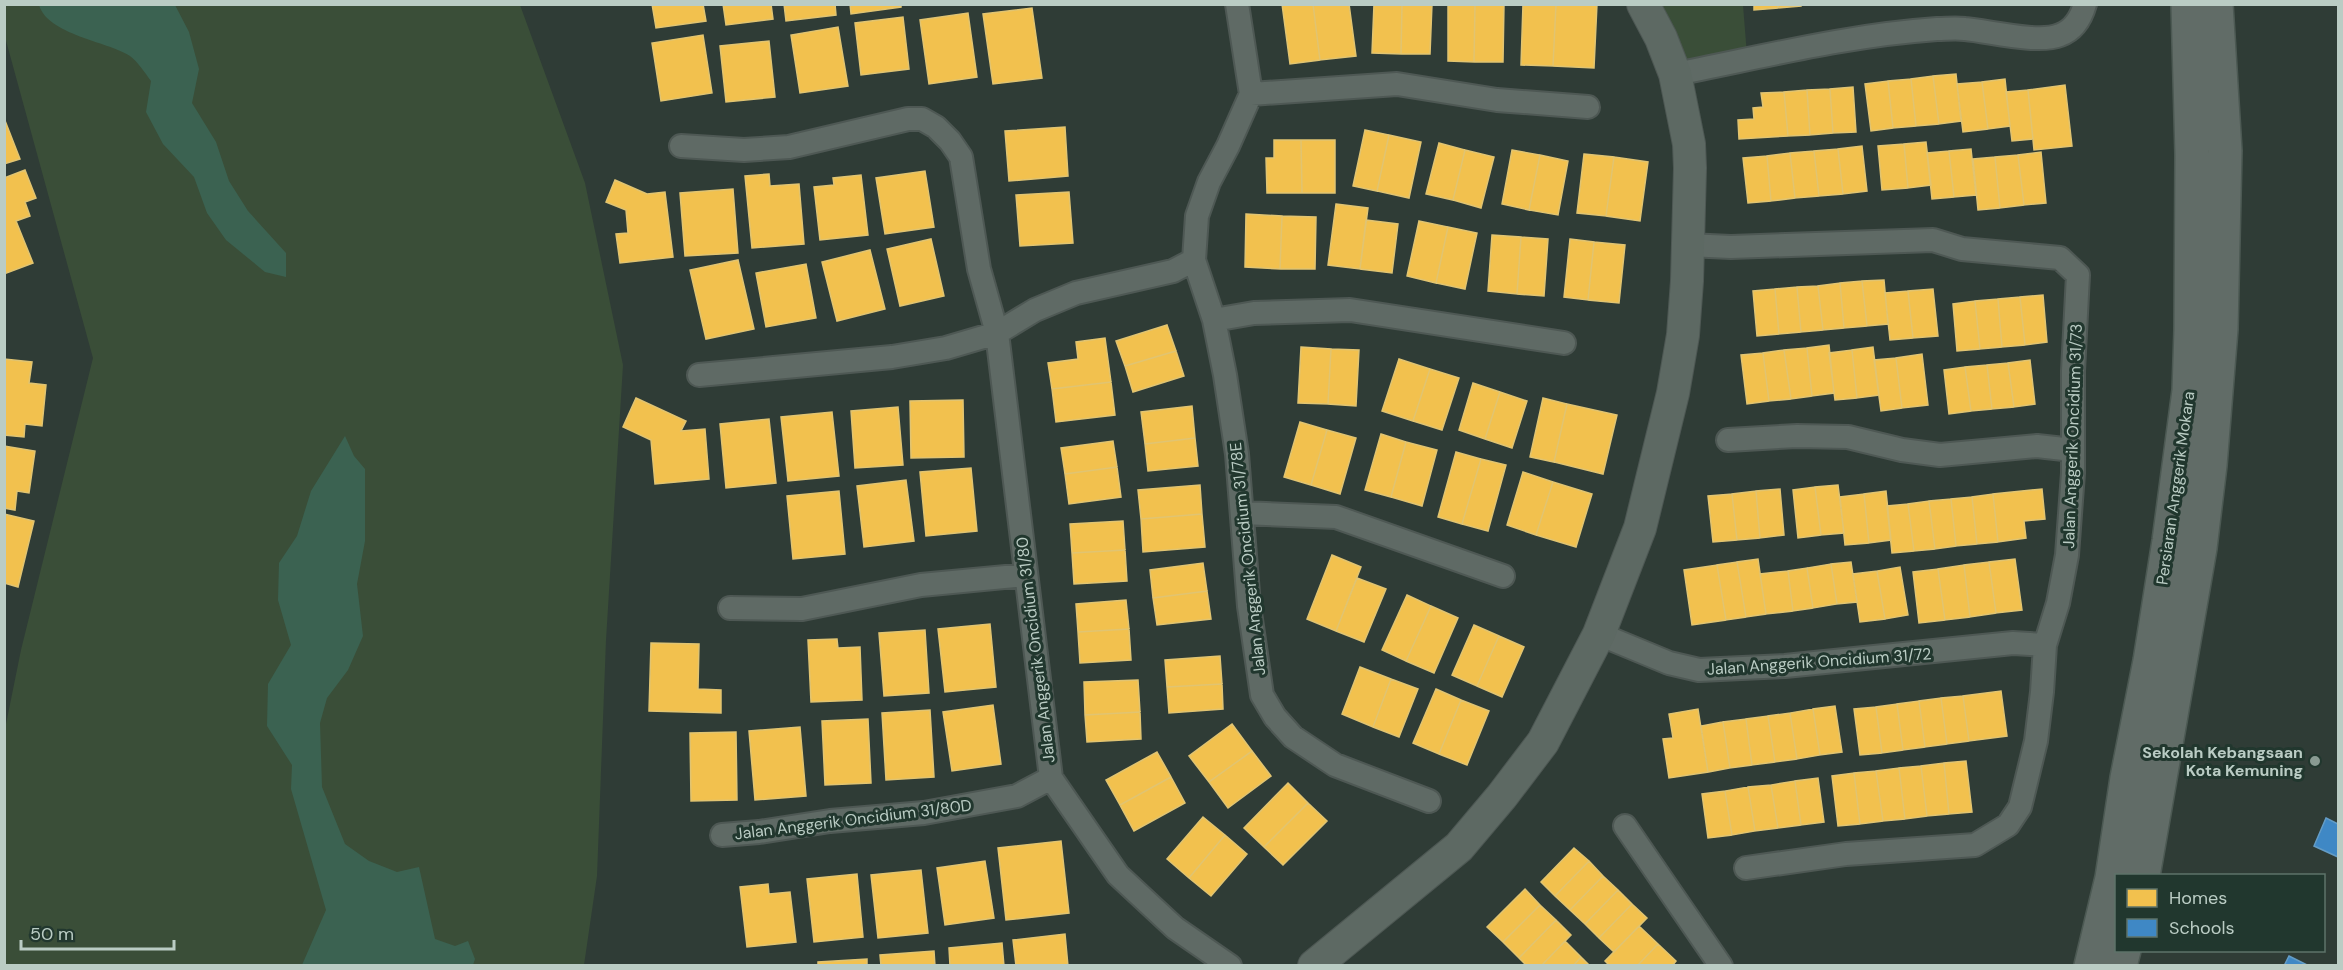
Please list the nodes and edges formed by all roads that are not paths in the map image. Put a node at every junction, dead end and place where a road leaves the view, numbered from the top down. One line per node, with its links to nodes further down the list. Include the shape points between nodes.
1 (1238, 4): 7 (street)
2 (1642, 4): 6 (street)
3 (2085, 4): 6 (street, via 2082,16 2072,27 2045,38 1963,28 1888,34)
4 (2188, 4): 33 (main road, Persiaran Anggerik Mokara, via 2192,155 2189,391 2150,661 2112,879)
5 (2216, 4): 29 (main road, Persiaran Anggerik Mokara, via 2225,152 2222,329 2200,548)
6 (1675, 74): 10 (street, via 1689,144)
7 (1251, 94): 8 (street, via 1397,84 1497,100); 11 (street, via 1197,216)
8 (1588, 107)
9 (681, 146): 13 (street, Jalan Anggerik Oncidium 31/80, via 744,150 789,147 908,119 922,119 936,127 961,157 979,269)
10 (1688, 246): 17 (street, Jalan Anggerik Oncidium 31/73, via 1933,240 1962,249 2060,258 2078,275); 22 (street, via 1683,335 1673,393 1640,528)
11 (1194, 260): 12 (street, Jalan Anggerik Oncidium 31/78E); 13 (street, via 1173,271 1076,293 1035,310)
12 (1214, 320): 14 (street, via 1254,313 1350,310); 18 (street, Jalan Anggerik Oncidium 31/78E)
13 (997, 333): 15 (street, via 946,348 892,357); 19 (street, Jalan Anggerik Oncidium 31/80)
14 (1564, 343)
15 (699, 375)
16 (1728, 440): 17 (street, via 1848,437 1940,455 2037,446)
17 (2073, 450): 23 (street, Jalan Anggerik Oncidium 31/73, via 2067,555)
18 (1243, 513): 20 (street, via 1336,517); 25 (street, Jalan Anggerik Oncidium 31/78E, via 1249,606 1262,695 1275,717 1293,737 1335,765)
19 (1026, 575): 21 (street, via 921,585 802,609); 24 (street, Jalan Anggerik Oncidium 31/80)
20 (1503, 576)
21 (730, 608)
22 (1599, 634): 23 (street, Jalan Anggerik Oncidium 31/72, via 1668,663 1699,670 1785,666 2013,644); 31 (street, via 1543,742 1459,847)
23 (2045, 645): 28 (street, Jalan Anggerik Oncidium 31/73, via 2036,741 2020,807 2008,825 1975,845 1846,854)
24 (1051, 778): 27 (street, Jalan Anggerik Oncidium 31/80D, via 1017,796 924,813); 30 (street, Jalan Anggerik Oncidium 31/80, via 1118,875 1175,928)
25 (1429, 801)
26 (1625, 826): 32 (street)
27 (722, 835)
28 (1746, 868)
29 (2143, 874)
30 (1230, 966)
31 (1314, 966)
32 (1721, 966)
33 (2091, 966)

